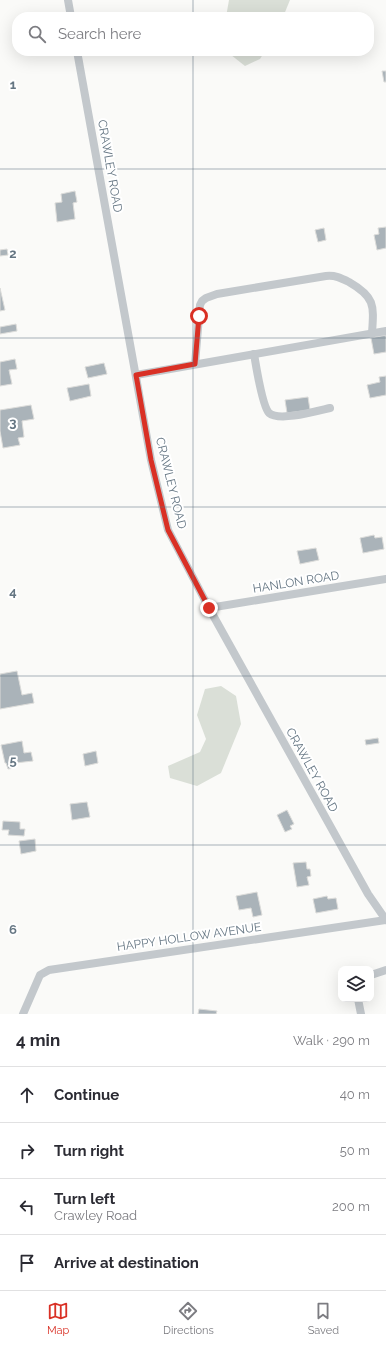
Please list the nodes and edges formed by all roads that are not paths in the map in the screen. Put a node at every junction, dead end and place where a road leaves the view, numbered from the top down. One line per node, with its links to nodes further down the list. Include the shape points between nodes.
1 (68, 0): 2 (street)
2 (70, 12)
3 (78, 56): 8 (street, CRAWLEY ROAD)
4 (386, 331): 5 (street)
5 (372, 334): 6 (street); 7 (street, via 374,318 370,298 358,287 333,275 277,284 218,294 202,301)
6 (254, 354): 7 (street); 9 (street, via 264,401 270,414 285,416)
7 (195, 364): 8 (street)
8 (136, 375): 11 (street, CRAWLEY ROAD, via 151,460 168,530)
9 (330, 408)
10 (386, 580): 11 (street, HANLON ROAD)
11 (209, 608): 12 (street, CRAWLEY ROAD, via 368,894)
12 (386, 920): 16 (street, HAPPY HOLLOW AVENUE, via 49,970 40,975)
13 (386, 970): 14 (street)
14 (374, 975)
15 (359, 1002): 17 (street)
16 (23, 1014)
17 (361, 1014)

